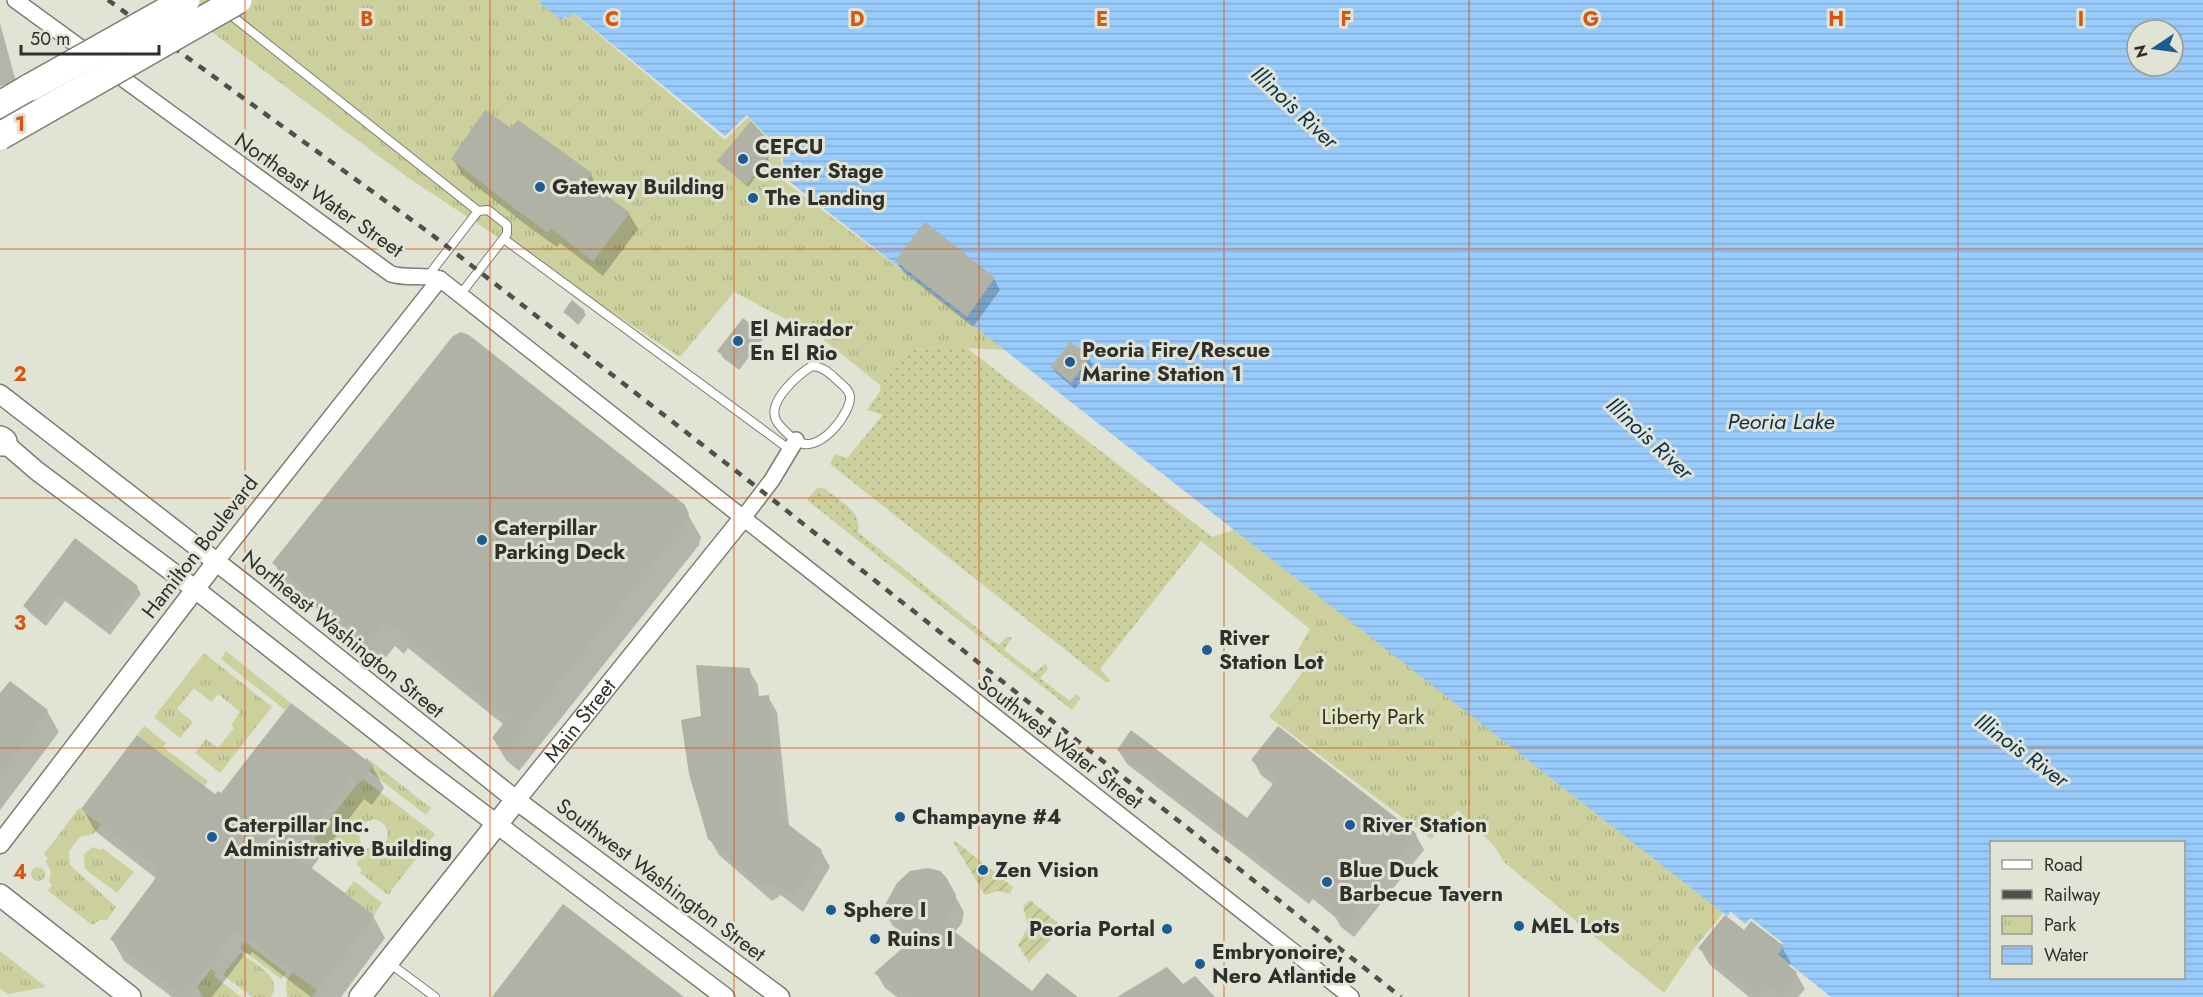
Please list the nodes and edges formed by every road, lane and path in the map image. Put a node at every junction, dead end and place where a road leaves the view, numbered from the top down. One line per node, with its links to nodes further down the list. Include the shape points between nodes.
1 (15, 0): 11 (street, Northeast Water Street, via 391,274)
2 (186, 0): 5 (highway, bridge)
3 (210, 0): 9 (lane)
4 (238, 0): 8 (highway, bridge)
5 (31, 87): 6 (highway); 7 (highway)
6 (0, 94)
7 (0, 105)
8 (0, 136)
9 (478, 211): 10 (lane, via 488,210 507,225); 11 (lane)
10 (504, 239): 12 (lane); 15 (lane)
11 (434, 278): 12 (street); 17 (street, Hamilton Boulevard)
12 (460, 295): 16 (street)
13 (0, 394): 17 (street, Northeast Washington Street)
14 (1, 440): 18 (street)
15 (792, 445): 15 (lane, via 816,444 826,437 848,406 850,396 846,389 822,367 812,366 801,373 778,401 776,420); 16 (street, Main Street)
16 (743, 518): 19 (street, Main Street); 24 (street, Southwest Water Street)
17 (216, 562): 18 (street, Hamilton Boulevard); 19 (street, Northeast Washington Street)
18 (195, 589): 20 (street); 21 (street, Hamilton Boulevard)
19 (516, 800): 20 (main road, Main Street); 29 (street, Southwest Washington Street)
20 (496, 824): 23 (main road, Main Street); 28 (street)
21 (0, 844)
22 (0, 895): 25 (main road)
23 (388, 962): 26 (main road, Main Street); 27 (lane)
24 (1347, 996)
25 (130, 997)
26 (360, 997)
27 (435, 997)
28 (725, 997)
29 (780, 997)

